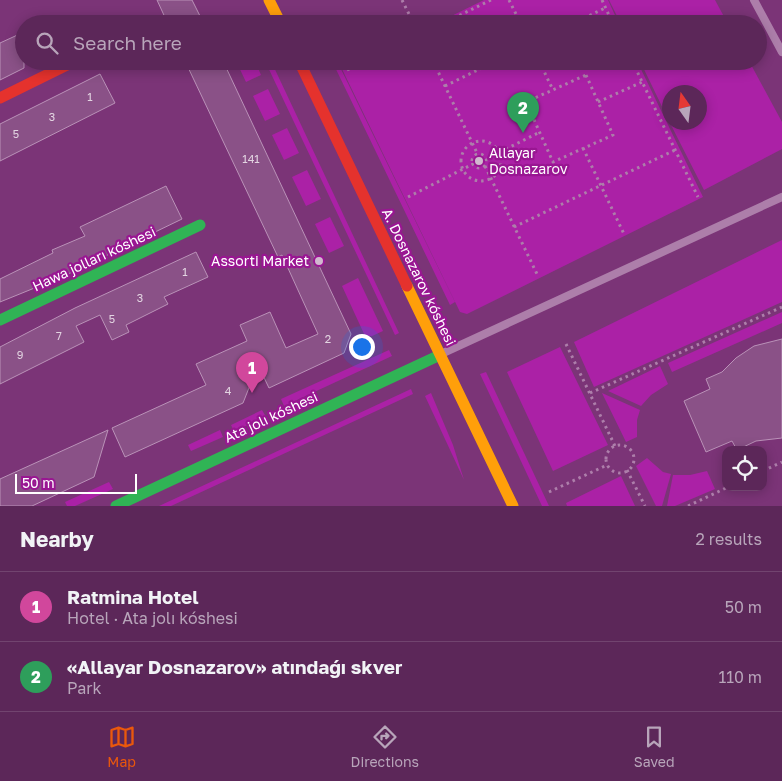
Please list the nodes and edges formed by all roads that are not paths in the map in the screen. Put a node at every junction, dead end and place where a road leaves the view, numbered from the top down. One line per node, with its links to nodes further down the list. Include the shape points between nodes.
1 (269, 0): 3 (main road)
2 (754, 0): 4 (lane)
3 (276, 15)
4 (762, 15)
5 (767, 24): 6 (lane)
6 (782, 52)
7 (57, 70): 9 (main road)
8 (303, 70): 13 (main road, A. Dosnazarov kóshesi)
9 (0, 98)
10 (782, 197): 13 (lane)
11 (200, 225): 12 (main road, Hawa jolları kóshesi)
12 (0, 320)
13 (440, 355): 14 (main road, Ata jolı kóshesi); 15 (main road, A. Dosnazarov kóshesi)
14 (116, 506)
15 (513, 506)

